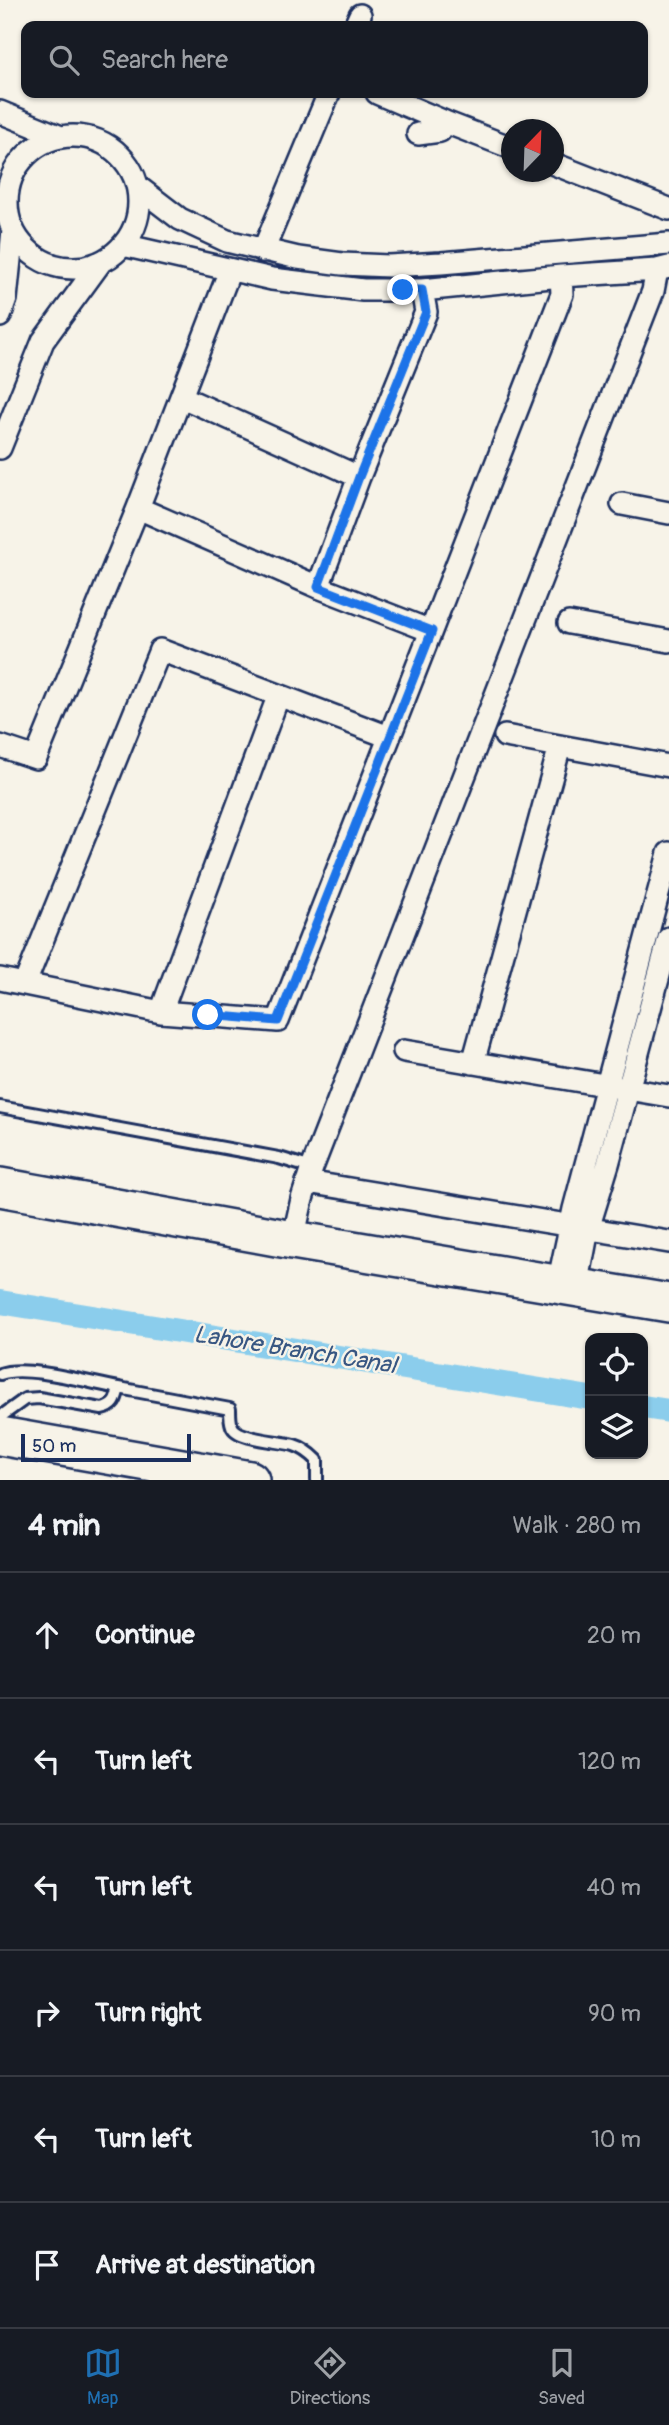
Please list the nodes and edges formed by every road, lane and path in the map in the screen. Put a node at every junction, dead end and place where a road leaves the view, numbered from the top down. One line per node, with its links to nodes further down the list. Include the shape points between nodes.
1 (327, 98): 15 (street)
2 (389, 98): 4 (street)
3 (0, 112): 6 (street)
4 (446, 122): 5 (street, via 440,131); 7 (street)
5 (418, 134)
6 (61, 137): 8 (street); 10 (street, via 81,136 116,152)
7 (501, 144)
8 (8, 164): 12 (street, via 8,215)
9 (564, 168): 11 (street)
10 (137, 186): 14 (street, via 137,217); 15 (street, via 180,219 227,241)
11 (669, 209)
12 (13, 230): 16 (street, via 40,260 59,267 80,268); 21 (street)
13 (669, 244): 15 (street, via 389,266 342,264)
14 (123, 245): 16 (street); 18 (street)
15 (263, 251)
16 (100, 262): 23 (street, via 43,341)
17 (663, 269): 19 (street); 49 (street)
18 (230, 270): 20 (street, via 310,285); 22 (street)
19 (561, 276): 20 (street); 30 (street, via 562,295)
20 (422, 290): 24 (street, via 426,312)
21 (0, 316)
22 (182, 397): 24 (street); 26 (street)
23 (0, 448)
24 (359, 477): 28 (street)
25 (622, 504): 27 (street)
26 (138, 508): 28 (street); 35 (street, via 36,758)
27 (669, 513)
28 (318, 587): 30 (street)
29 (569, 623): 31 (street)
30 (432, 631): 34 (street)
31 (669, 641)
32 (278, 697): 34 (street); 42 (street, via 160,650); 43 (street)
33 (505, 736): 36 (street)
34 (390, 737): 43 (street, via 278,1021)
35 (0, 746)
36 (559, 746): 37 (street); 45 (street)
37 (669, 766)
38 (669, 853): 39 (street)
39 (664, 892): 46 (street)
40 (669, 938): 46 (street)
41 (0, 979): 42 (street)
42 (25, 983): 43 (street)
43 (161, 1012)
44 (404, 1051): 45 (street)
45 (473, 1063): 46 (street)
46 (618, 1088): 47 (street); 52 (street)
47 (669, 1096)
48 (0, 1107): 49 (lane, via 279,1158)
49 (307, 1183): 51 (street); 52 (street)
50 (0, 1187): 51 (highway)
51 (295, 1230): 54 (highway)
52 (577, 1235): 53 (street); 54 (street)
53 (669, 1242)
54 (569, 1279): 55 (highway)
55 (669, 1303)
56 (0, 1374): 57 (lane, via 26,1371)
57 (119, 1388): 58 (lane, via 111,1407 25,1399); 61 (lane, via 230,1409 236,1431 308,1451 317,1460)
58 (0, 1418)
59 (0, 1436): 60 (highway)
60 (250, 1480)
61 (317, 1480)

